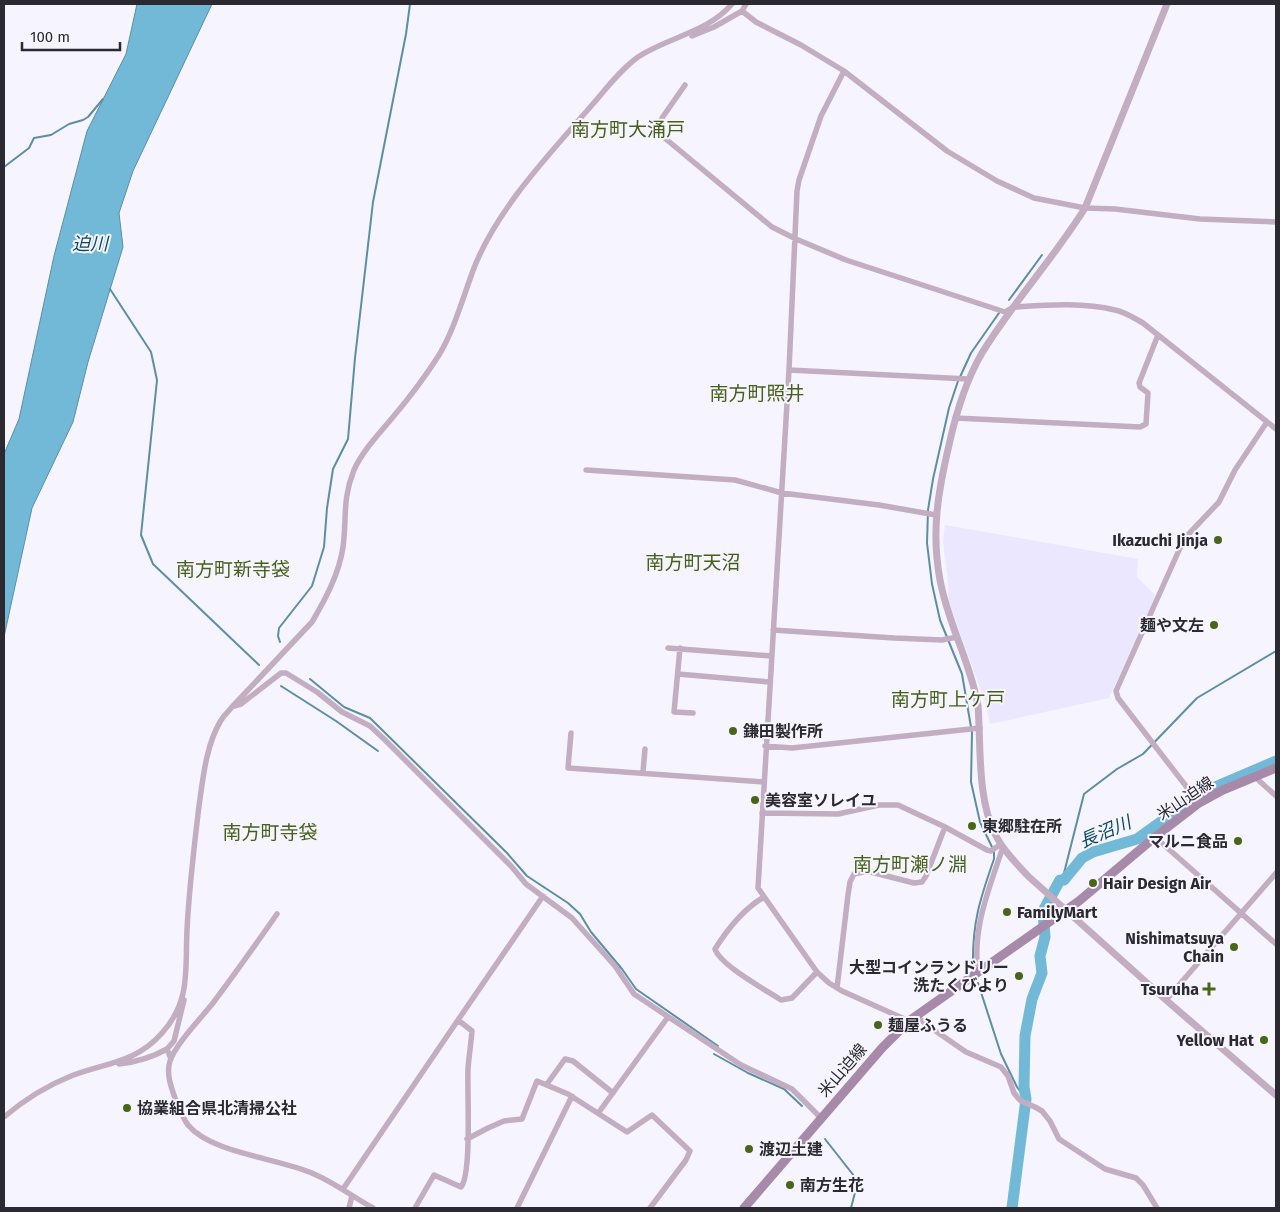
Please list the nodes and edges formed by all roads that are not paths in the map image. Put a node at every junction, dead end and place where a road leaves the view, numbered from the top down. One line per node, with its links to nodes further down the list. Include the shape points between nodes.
1 (732, 4): 5 (street, via 708,24)
2 (746, 4): 4 (street)
3 (1167, 4): 8 (street)
4 (742, 11): 5 (street, via 702,33); 6 (street)
5 (682, 36): 28 (street, via 646,52 620,74 518,192 475,267 440,353 413,394 367,447 355,468 345,495 341,558 322,606 312,622)
6 (844, 71): 8 (street, via 947,151 990,177 1034,198); 10 (street, via 821,116 799,180)
7 (685, 85): 10 (street, via 662,118 661,135 772,227)
8 (1085, 208): 9 (street, via 1200,219); 11 (street)
9 (1276, 222)
10 (796, 239): 11 (street, via 846,260 1005,312); 13 (street)
11 (1014, 307): 12 (street, via 1087,306 1116,310 1143,323); 14 (street)
12 (1158, 335): 15 (street, via 1139,383 1140,388 1148,393 1146,424 1140,427); 16 (street)
13 (789, 370): 14 (street); 19 (street)
14 (962, 379): 15 (street)
15 (955, 418): 20 (street, via 940,486)
16 (1267, 422): 17 (street); 39 (street, via 1218,502 1184,538 1116,691 1118,698)
17 (1276, 429)
18 (586, 470): 19 (street, via 735,480)
19 (782, 493): 20 (street); 21 (street)
20 (930, 514): 22 (street)
21 (773, 630): 22 (street, via 894,638); 25 (street)
22 (951, 638): 30 (street, via 975,692)
23 (668, 648): 24 (street)
24 (680, 648): 25 (street); 26 (street)
25 (771, 656): 27 (street)
26 (678, 674): 27 (street); 29 (street, via 674,712)
27 (769, 682): 32 (street)
28 (232, 707): 45 (street, via 281,673 290,674 342,712 370,726 522,880); 53 (street, via 218,726 205,769 192,865)
29 (693, 713)
30 (974, 729): 32 (street, via 792,748); 43 (street, via 985,806)
31 (571, 733): 35 (street, via 568,768)
32 (766, 746): 37 (street)
33 (645, 749): 35 (street)
34 (1276, 768): 36 (main road, 米山迫線)
35 (643, 772): 37 (street)
36 (1255, 777): 38 (street); 39 (main road, 米山迫線)
37 (764, 782): 40 (street)
38 (1276, 796)
39 (1197, 799): 42 (main road, 米山迫線)
40 (762, 813): 41 (street, via 838,814 879,805 898,805); 46 (street, via 758,888)
41 (945, 827): 43 (street, via 976,845); 54 (street, via 922,882 914,883 867,871 857,872 852,878)
42 (1155, 837): 47 (main road, 米山迫線); 49 (street)
43 (998, 848): 47 (street); 52 (street, via 976,940)
44 (1276, 873): 49 (street)
45 (543, 896): 56 (street, via 582,928 634,994); 58 (street)
46 (764, 897): 51 (street); 51 (street, via 720,941 715,949 717,955 781,1000 792,998)
47 (1067, 910): 52 (main road, 米山迫線); 55 (street)
48 (277, 914): 60 (street)
49 (1241, 914): 50 (street); 55 (street)
50 (1276, 944)
51 (817, 972): 54 (street)
52 (978, 973): 57 (main road, 米山迫線)
53 (186, 986): 59 (street, via 174,1041); 61 (street, via 176,1012 162,1034 134,1055)
54 (837, 988): 57 (street)
55 (1166, 1000): 64 (street)
56 (668, 1017): 63 (street); 68 (street, via 741,1066 792,1089)
57 (913, 1018): 68 (main road, 米山迫線, via 882,1048); 78 (street, via 966,1052 1001,1067 1014,1093 1042,1111 1059,1140 1105,1169 1136,1178)
58 (458, 1020): 69 (street, via 472,1031); 70 (street)
59 (167, 1049): 60 (street); 61 (street, via 140,1061)
60 (171, 1059): 70 (street, via 169,1074 182,1116 199,1136 288,1164)
61 (114, 1064): 67 (street, via 50,1086)
62 (547, 1084): 63 (street, via 565,1059 574,1061); 65 (street); 69 (street, via 537,1081 522,1119 504,1121)
63 (613, 1092): 66 (street)
64 (1276, 1095)
65 (572, 1096): 66 (street); 75 (street)
66 (599, 1112): 76 (street, via 627,1132 652,1115 690,1151)
67 (4, 1117)
68 (820, 1120): 77 (main road, 米山迫線)
69 (467, 1139): 74 (street, via 465,1183 461,1187 434,1174)
70 (343, 1189): 71 (street)
71 (352, 1196): 72 (street); 73 (street)
72 (349, 1208)
73 (373, 1208)
74 (415, 1208)
75 (517, 1208)
76 (650, 1208)
77 (744, 1208)
78 (1157, 1208)

